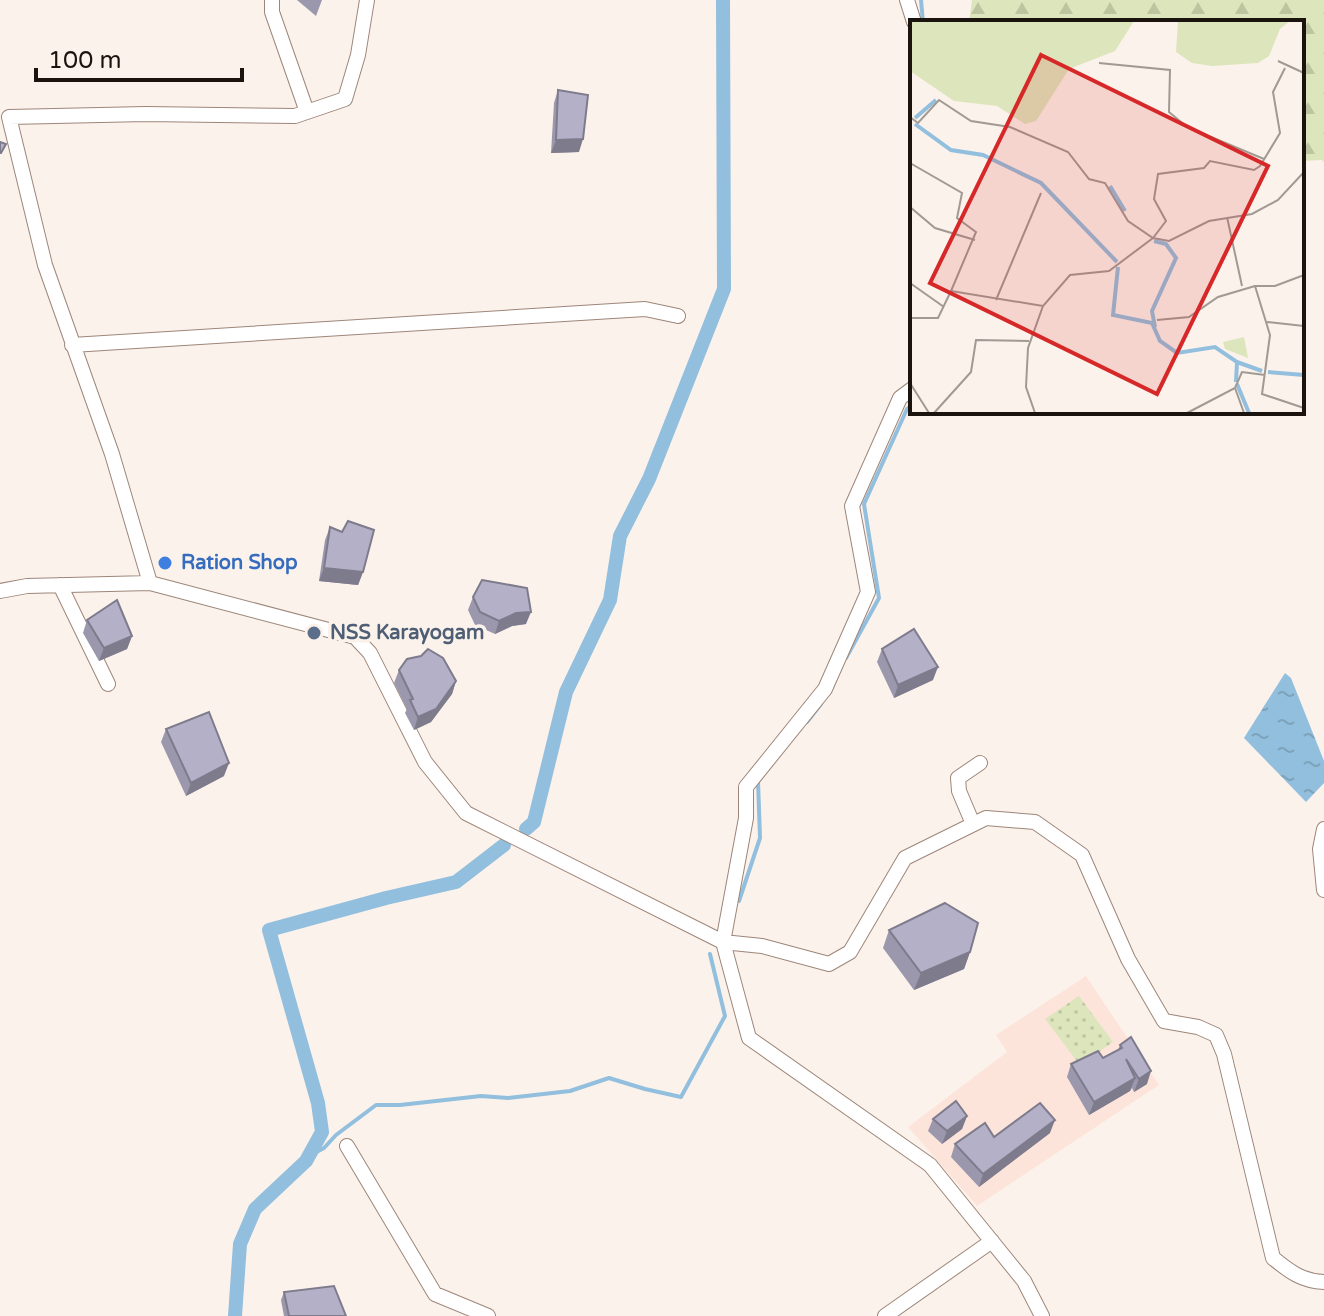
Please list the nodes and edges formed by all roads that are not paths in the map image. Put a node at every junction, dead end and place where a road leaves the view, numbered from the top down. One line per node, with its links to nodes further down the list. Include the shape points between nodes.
1 (272, 0): 5 (street)
2 (367, 0): 5 (street, via 345,99)
3 (907, 0): 4 (street)
4 (913, 20)
5 (307, 112): 6 (street)
6 (4, 117): 8 (street)
7 (678, 316): 8 (street, via 645,309)
8 (72, 345): 10 (street, via 112,454)
9 (910, 390): 18 (street, via 900,398 852,506 868,592 825,689 746,787 746,818)
10 (150, 583): 11 (street); 18 (street, via 355,637 370,653 425,762 466,813)
11 (60, 585): 12 (street); 13 (street)
12 (0, 591)
13 (108, 684)
14 (980, 763): 15 (street, via 958,778)
15 (973, 824): 18 (street, via 905,858 850,952 829,964 762,946); 21 (street, via 986,818 1035,822 1082,855 1128,959 1164,1021 1216,1035 1273,1258 1308,1281)
16 (1324, 829): 17 (street)
17 (1324, 890)
18 (723, 942): 20 (street, via 749,1038 930,1165)
19 (347, 1146): 22 (street, via 435,1294)
20 (992, 1241): 23 (street); 24 (street, via 1024,1281)
21 (1324, 1282)
22 (488, 1316)
23 (885, 1316)
24 (1042, 1316)

